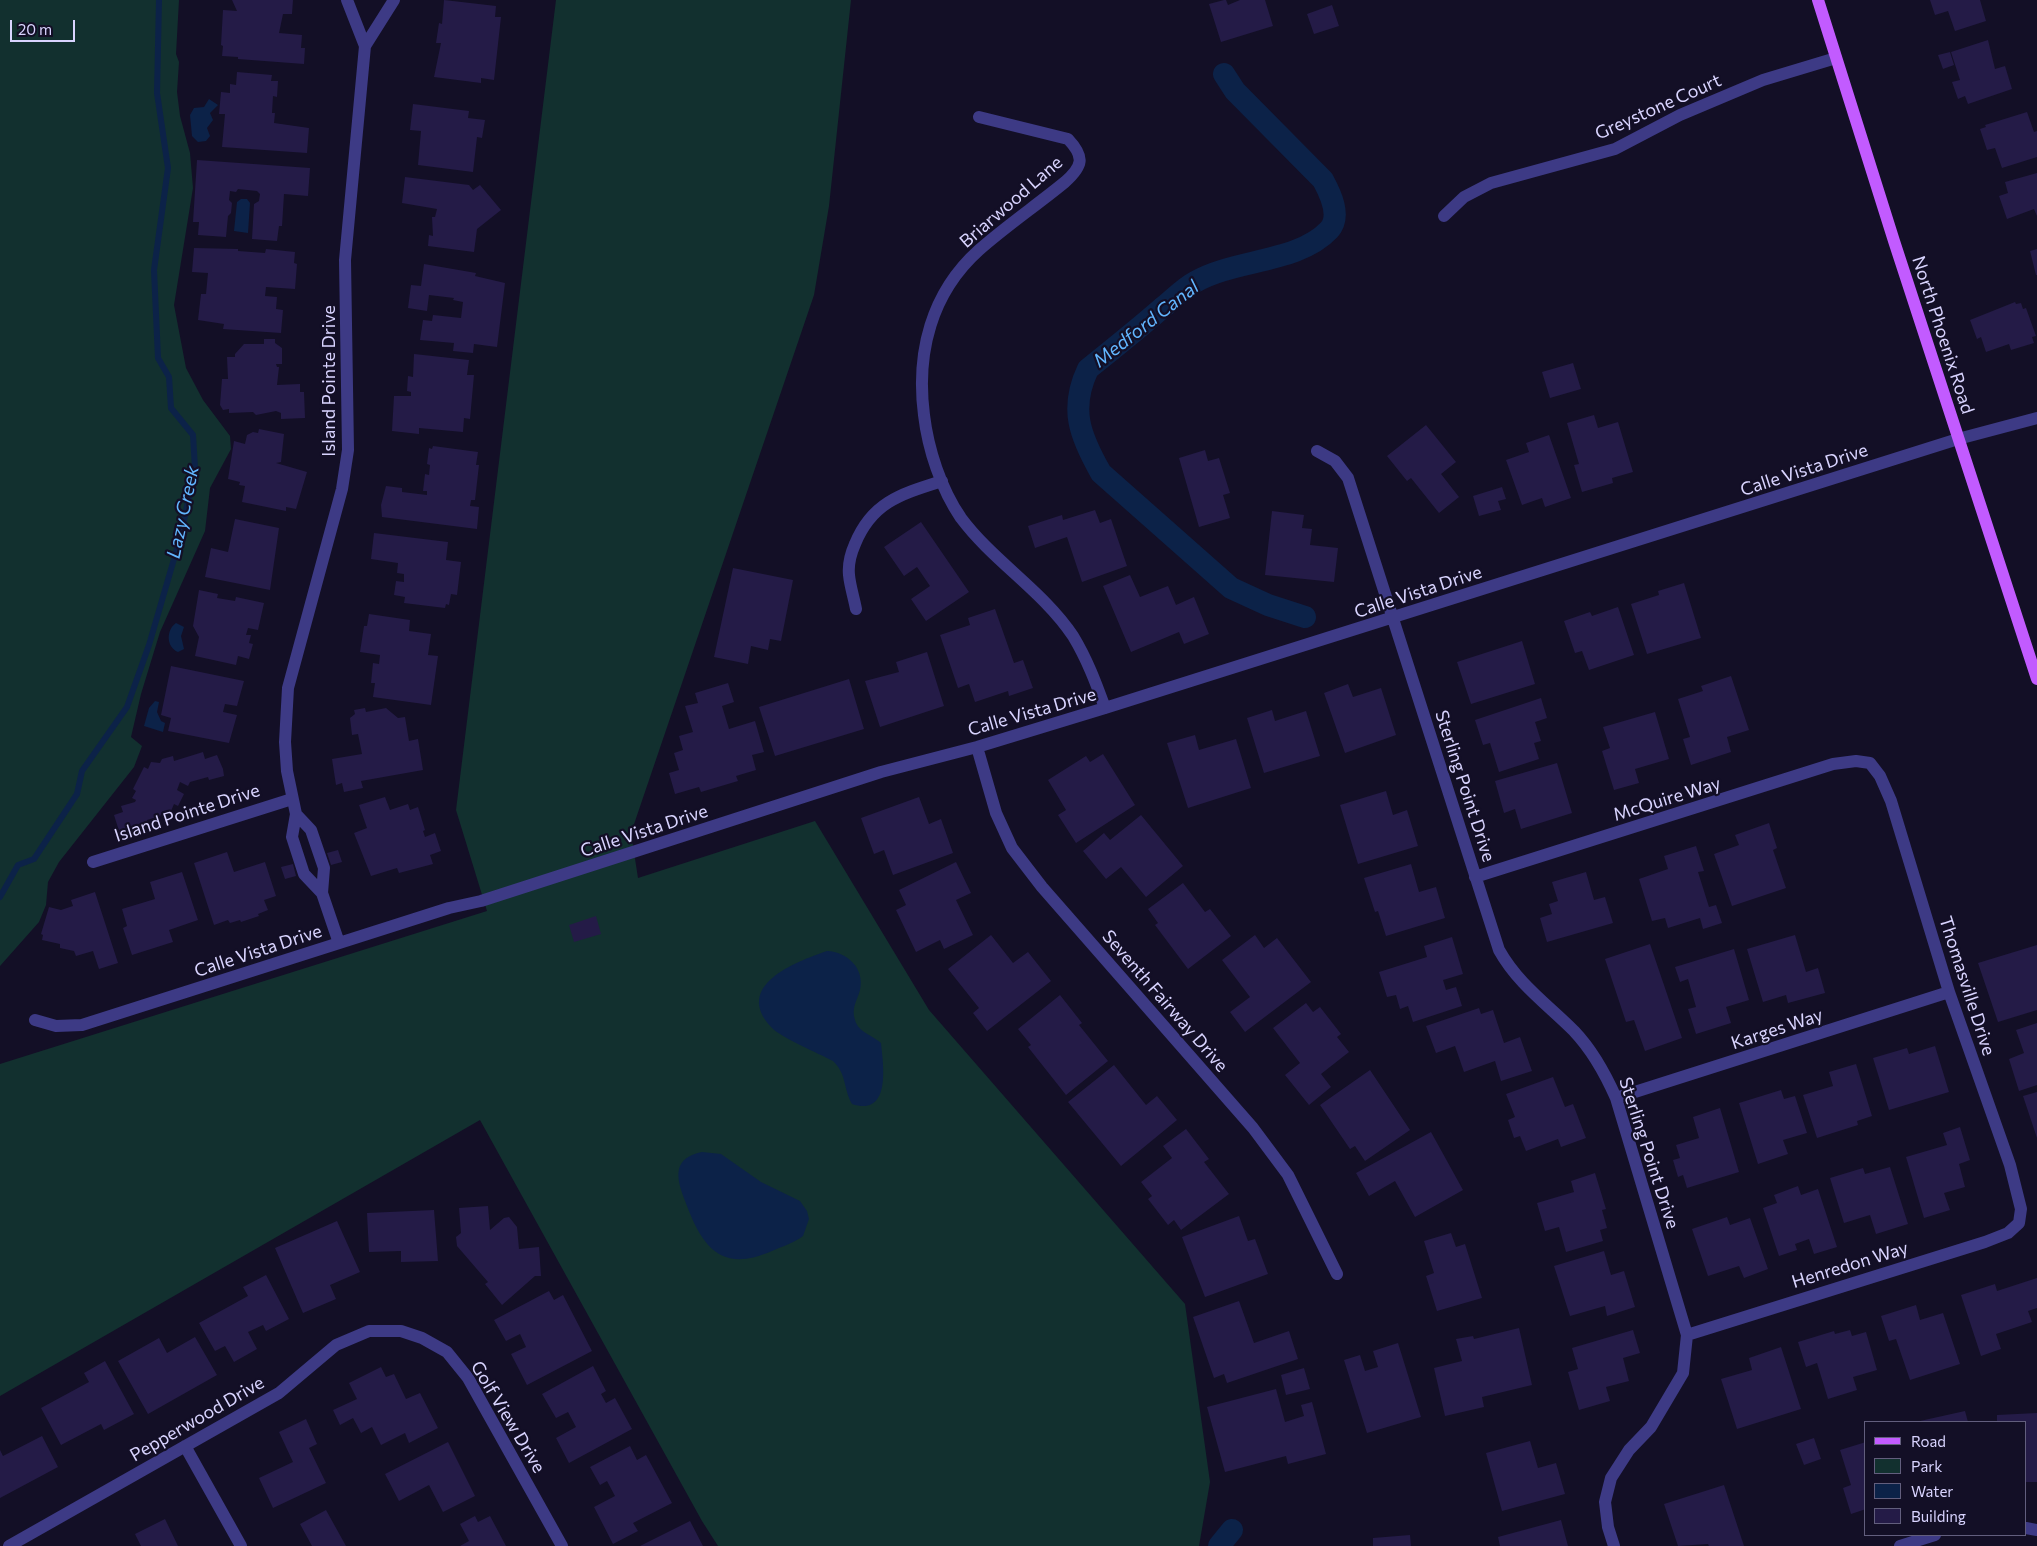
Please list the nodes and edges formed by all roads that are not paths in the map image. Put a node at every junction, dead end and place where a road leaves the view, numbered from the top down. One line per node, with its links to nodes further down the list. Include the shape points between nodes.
1 (347, 0): 4 (street, Island Pointe Drive)
2 (394, 0): 4 (street, Island Pointe Drive)
3 (1818, 0): 5 (main road, North Phoenix Road)
4 (365, 46): 18 (street, Island Pointe Drive, via 345,260 348,450 342,489 288,688 285,742)
5 (1836, 58): 7 (street, Greystone Court, via 1763,80 1680,115 1615,149 1491,182 1464,196); 9 (main road, North Phoenix Road)
6 (978, 117): 11 (street, Briarwood Lane, via 1068,139 1078,150 1080,161 1077,172 978,250 944,294 933,317 924,344 922,397 926,431)
7 (1444, 216)
8 (2037, 418): 9 (street, Calle Vista Drive)
9 (1958, 439): 13 (street, Calle Vista Drive); 14 (main road, North Phoenix Road)
10 (1317, 451): 13 (street, Sterling Point Drive, via 1335,461 1348,478)
11 (942, 481): 12 (street, via 907,492 880,507 862,526 851,553 849,574); 15 (street, Briarwood Lane, via 961,517 1072,635 1087,660)
12 (856, 609)
13 (1394, 618): 15 (street, Calle Vista Drive); 21 (street, Sterling Point Drive)
14 (2037, 679)
15 (1105, 708): 16 (street, Calle Vista Drive)
16 (977, 747): 23 (street, Calle Vista Drive, via 881,772); 28 (street, Seventh Fairway Drive, via 996,813 1012,848 1042,887 1253,1128 1288,1175)
17 (1870, 763): 21 (street, McQuire Way, via 1833,764); 24 (street, Thomasville Drive, via 1891,801)
18 (292, 799): 19 (street, Island Pointe Drive); 20 (street, Island Pointe Drive)
19 (296, 814): 22 (street, Island Pointe Drive, via 311,830 324,868); 22 (street, Island Pointe Drive, via 292,837 297,853 304,874)
20 (93, 862)
21 (1475, 877): 26 (street, Sterling Point Drive, via 1500,950 1510,968 1526,989 1589,1048 1604,1069)
22 (322, 893): 23 (street, Island Pointe Drive)
23 (339, 943): 25 (street, Calle Vista Drive, via 82,1025 56,1026)
24 (1949, 992): 26 (street, Karges Way); 27 (street, Thomasville Drive, via 2010,1165 2021,1209)
25 (36, 1020)
26 (1616, 1098): 30 (street, Sterling Point Drive)
27 (2019, 1223): 30 (street, Henredon Way, via 2008,1233 1985,1242)
28 (1337, 1274)
29 (401, 1331): 31 (street, Pepperwood Drive, via 369,1331 336,1345 279,1392); 35 (street, Golf View Drive, via 447,1352 468,1378)
30 (1687, 1335): 36 (street, Sterling Point Drive, via 1683,1373 1651,1428 1629,1450 1611,1478 1605,1502)
31 (185, 1446): 33 (street, Pepperwood Drive); 34 (street)
32 (1932, 1536): 37 (street)
33 (9, 1546)
34 (241, 1546)
35 (562, 1546)
36 (1614, 1546)
37 (1900, 1546)

